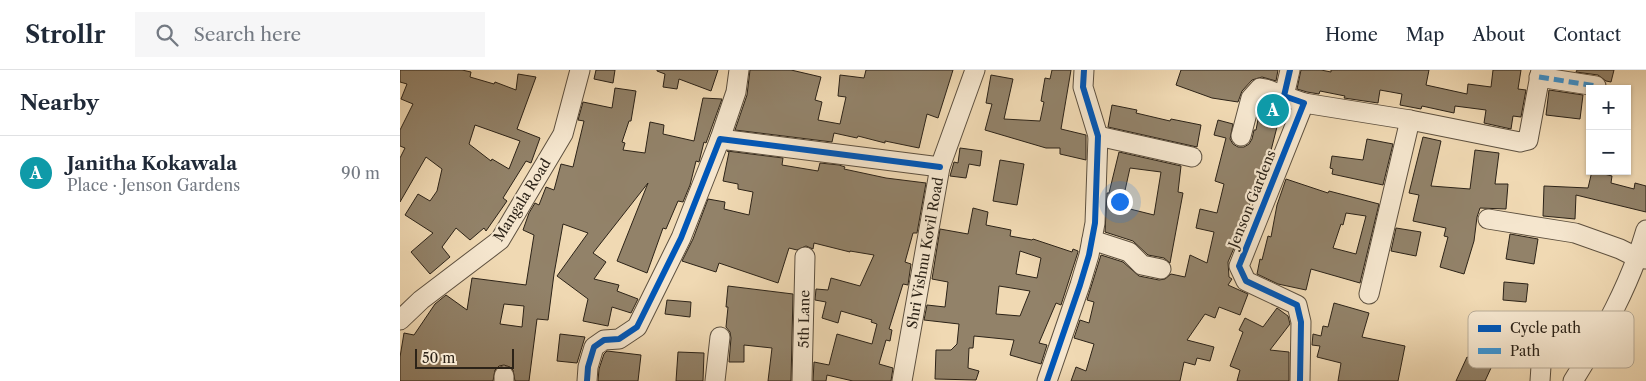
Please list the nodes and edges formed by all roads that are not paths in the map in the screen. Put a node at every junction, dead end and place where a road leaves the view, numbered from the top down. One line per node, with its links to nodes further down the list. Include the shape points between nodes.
1 (580, 70): 24 (street, Mangala Road, via 563,134 500,240)
2 (739, 70): 13 (street, via 736,92)
3 (975, 70): 15 (street, Shri Vishnu Kovil Road)
4 (1084, 70): 11 (street, via 1083,88)
5 (1290, 70): 8 (street)
6 (1540, 74): 7 (street); 10 (street, via 1528,140 1520,142)
7 (1591, 85)
8 (1284, 96): 9 (street); 12 (street, via 1260,88 1251,98)
9 (1304, 103): 10 (street); 33 (street, Jenson Gardens, via 1240,266 1246,281 1298,305 1301,322)
10 (1410, 120): 22 (street)
11 (1098, 136): 14 (street); 18 (street)
12 (1241, 136)
13 (720, 139): 15 (street); 28 (street, via 681,238 637,327 619,339 604,340 594,347)
14 (1192, 157)
15 (940, 167): 31 (street, Shri Vishnu Kovil Road)
16 (1488, 219): 20 (street, via 1575,233)
17 (1646, 230): 20 (street)
18 (1092, 240): 21 (street, via 1129,252 1142,265); 32 (street)
19 (805, 256): 30 (street, 5th Lane)
20 (1642, 258): 23 (street)
21 (1161, 269)
22 (1369, 294)
23 (1613, 311)
24 (400, 320)
25 (720, 337): 29 (street)
26 (1541, 368): 34 (street)
27 (1581, 368): 35 (street)
28 (587, 381)
29 (715, 381)
30 (802, 381)
31 (902, 381)
32 (1047, 381)
33 (1300, 381)
34 (1540, 381)
35 (1573, 381)

